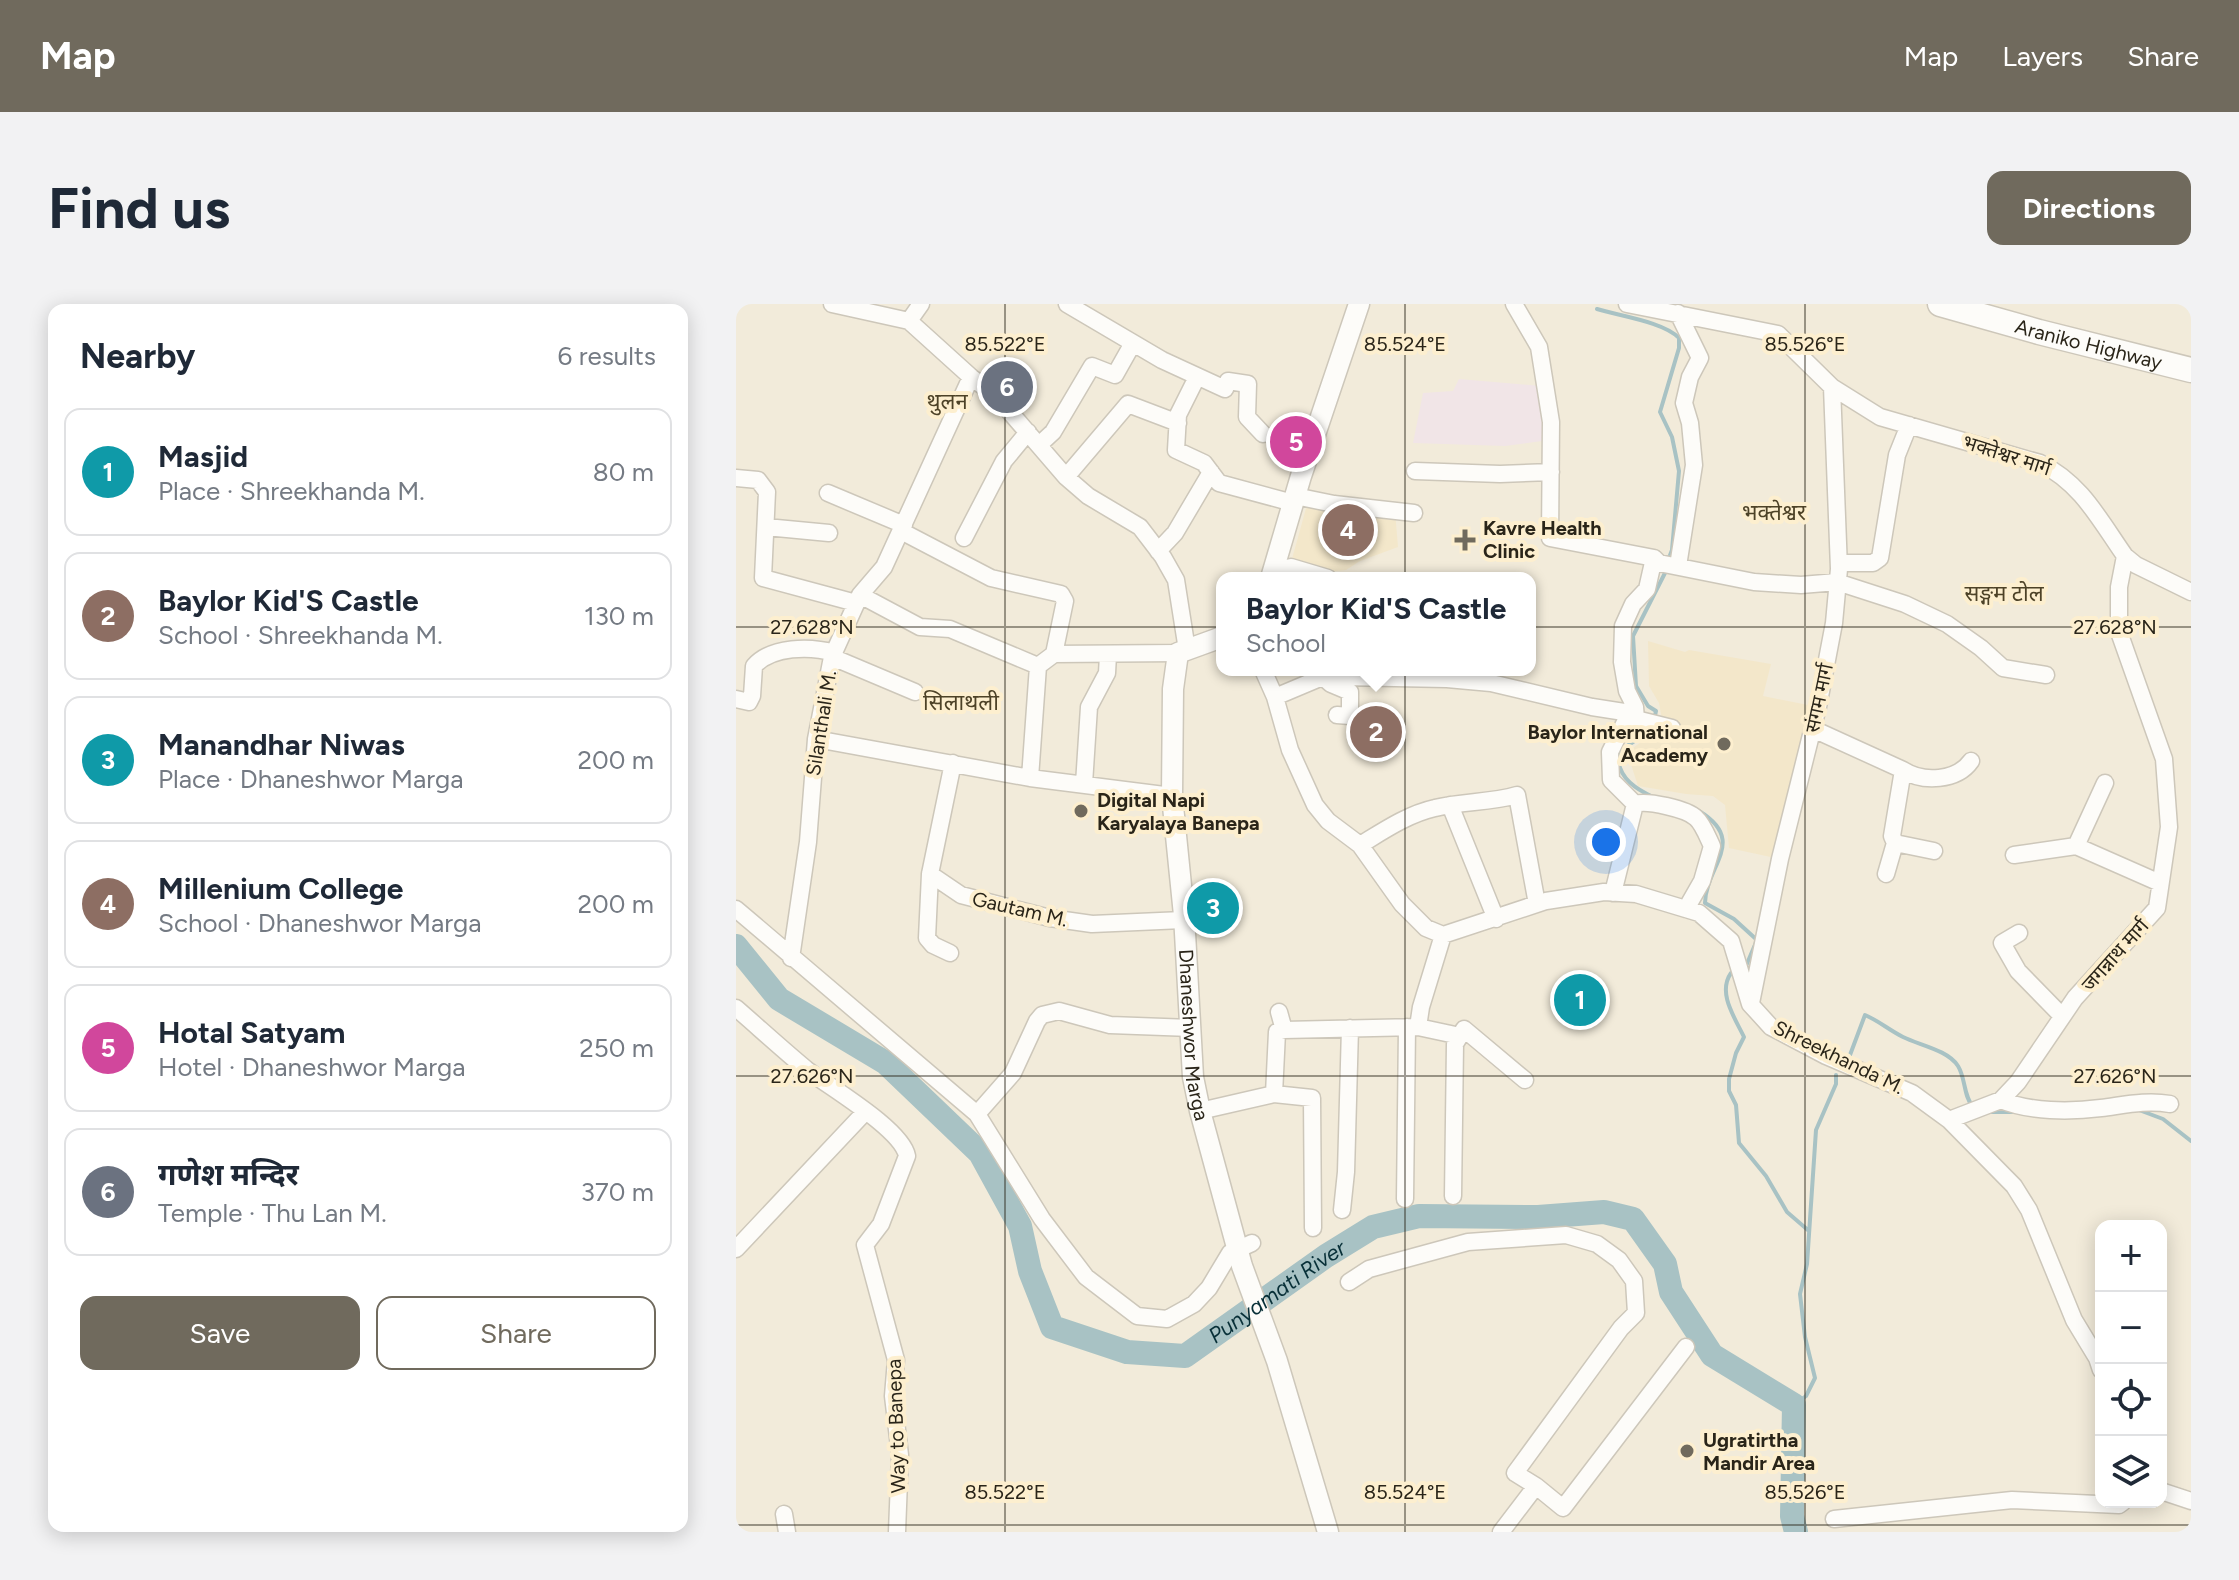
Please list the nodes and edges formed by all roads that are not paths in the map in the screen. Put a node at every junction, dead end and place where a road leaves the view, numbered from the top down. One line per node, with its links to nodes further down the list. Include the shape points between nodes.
1 (832, 304): 9 (street)
2 (921, 304): 9 (street)
3 (1067, 304): 10 (street)
4 (1359, 304): 25 (main road)
5 (1514, 304): 21 (street, via 1539,347 1551,422)
6 (1627, 304): 8 (street, भक्तेश्वर मार्ग)
7 (1940, 304): 11 (highway, Araniko Highway)
8 (1678, 313): 14 (street, भक्तेश्वर मार्ग, via 1778,334); 35 (street, via 1700,358 1684,403 1694,465)
9 (909, 321): 12 (street)
10 (1133, 343): 13 (street); 18 (street, via 1115,375 1092,366 1053,432)
11 (2191, 370)
12 (971, 377): 18 (street); 28 (street, Silanthali M.)
13 (1197, 377): 15 (street); 17 (street, via 1225,389 1228,381 1248,384 1247,417)
14 (1832, 387): 16 (street, भक्तेश्वर मार्ग, via 1880,417); 34 (street, संगम मार्ग)
15 (1178, 423): 20 (street, via 1176,450); 22 (street, via 1128,404)
16 (1909, 425): 32 (street, भक्तेश्वर मार्ग, via 2060,473 2077,487); 34 (street, via 1897,455 1880,558 1873,563)
17 (1263, 434)
18 (1034, 438): 22 (street); 30 (street, via 1004,461)
19 (1415, 471): 21 (street)
20 (1211, 472): 25 (street, via 1219,483); 31 (street, via 1175,533)
21 (1551, 472): 33 (street, via 1550,538)
22 (1066, 477): 31 (street, via 1140,527)
23 (736, 478): 27 (street, via 763,484)
24 (828, 493): 28 (street)
25 (1294, 499): 26 (street); 36 (main road)
26 (1414, 513)
27 (766, 527): 29 (street); 41 (street, via 763,578)
28 (902, 528): 41 (street, Silanthali M., via 884,567); 44 (street, via 991,578 1061,594 1065,601)
29 (829, 533)
30 (964, 538)
31 (1158, 551): 43 (street, via 1176,580)
32 (2125, 556): 40 (street, भक्तेश्वर मार्ग); 77 (street, जगन्नाथ मार्ग, via 2119,632 2164,759 2169,827)
33 (1654, 558): 35 (street); 57 (street, via 1647,589 1623,626 1622,662 1635,707)
34 (1839, 563): 39 (street, संगम मार्ग)
35 (1678, 566): 39 (street, via 1754,582)
36 (1273, 572)
37 (1277, 572): 38 (street, via 1291,567)
38 (1308, 572)
39 (1837, 582): 48 (street, via 1947,624 2003,668); 59 (street, संगम मार्ग)
40 (2191, 592)
41 (858, 599): 45 (street, Silanthali M.); 47 (street, via 920,627 950,629)
42 (1216, 639): 43 (main road)
43 (1183, 652): 46 (street); 67 (main road, Dhaneshwor Marga, via 1173,689)
44 (1054, 654): 46 (street); 47 (street)
45 (834, 655): 53 (street); 55 (street, via 820,649 776,652 754,666 749,702); 60 (street, Silanthali M.)
46 (1108, 655): 66 (street, via 1107,673 1089,707)
47 (1038, 666): 64 (street)
48 (2046, 675)
49 (1266, 676): 54 (street)
50 (1322, 676): 54 (street)
51 (1330, 676): 56 (street, via 1331,684 1350,692 1350,716)
52 (1340, 676): 57 (street, via 1491,683)
53 (915, 692)
54 (1275, 697): 71 (street, via 1290,750 1315,805)
55 (736, 699)
56 (1337, 715)
57 (1632, 717): 58 (street); 68 (street, via 1610,752 1611,780)
58 (1672, 728)
59 (1813, 729): 63 (street); 88 (street, संगम मार्ग)
60 (816, 739): 62 (street); 87 (street, Silanthali M.)
61 (1971, 761): 63 (street, via 1953,776 1914,777)
62 (953, 763): 64 (street); 75 (street)
63 (1903, 770): 70 (street)
64 (1030, 778): 66 (street)
65 (2105, 783): 72 (street)
66 (1084, 784): 67 (street)
67 (1172, 796): 83 (main road, Dhaneshwor Marga)
68 (1635, 804): 78 (street); 81 (street, via 1662,805 1696,817 1712,846 1702,881)
69 (1450, 805): 71 (street, via 1416,814); 79 (street, via 1517,795); 82 (street)
70 (1895, 843): 73 (street); 76 (street)
71 (1360, 845): 85 (street, via 1417,920)
72 (2076, 846): 74 (street); 77 (street)
73 (1934, 851)
74 (2014, 855)
75 (930, 874): 83 (street, Gautam M., via 961,895 1050,918 1092,924); 86 (street, via 927,938)
76 (1886, 874)
77 (2160, 883): 91 (street, जगन्नाथ मार्ग, via 2157,908)
78 (1613, 893): 79 (street, Shreekhanda M.); 81 (street, Shreekhanda M.)
79 (1537, 904): 82 (street, Shreekhanda M.)
80 (736, 909): 87 (street)
81 (1686, 909): 88 (street, Shreekhanda M., via 1699,913 1731,941)
82 (1496, 919): 85 (street, Shreekhanda M.)
83 (1183, 920): 93 (main road, Dhaneshwor Marga)
84 (2019, 933): 91 (street, via 2002,943 2018,971)
85 (1443, 935): 92 (street)
86 (950, 953)
87 (791, 958): 103 (street)
88 (1750, 1004): 104 (street, Shreekhanda M., via 1771,1027 1912,1093)
89 (736, 1008): 101 (street, via 807,1070)
90 (1279, 1012): 95 (street)
91 (2062, 1016): 99 (street, जगन्नाथ मार्ग, via 2018,1082)
92 (1413, 1027): 94 (street); 96 (street); 106 (street)
93 (1191, 1028): 102 (main road, Dhaneshwor Marga); 103 (street, via 1110,1025 1059,1011 1042,1015 1013,1073)
94 (1350, 1028): 95 (street); 107 (street)
95 (1284, 1030): 98 (street, via 1277,1032)
96 (1460, 1036): 97 (street, via 1464,1029); 105 (street, via 1455,1044)
97 (1525, 1080)
98 (1274, 1094): 102 (street); 108 (street, via 1312,1098)
99 (1994, 1103): 100 (street, via 2066,1109); 104 (street)
100 (2170, 1104)
101 (866, 1111): 109 (street); 121 (street, Way to Banepa, via 898,1139 907,1156 881,1224 865,1245 896,1360)
102 (1200, 1111): 110 (main road, Dhaneshwor Marga)
103 (977, 1114): 110 (street, via 1042,1219 1086,1277 1137,1316 1167,1319 1194,1304 1230,1253)
104 (1952, 1119): 113 (street, Shreekhanda M., via 2014,1186 2029,1210 2074,1320)
105 (1453, 1196)
106 (1405, 1199)
107 (1342, 1210)
108 (1313, 1228)
109 (736, 1249)
110 (1244, 1253): 122 (main road, Dhaneshwor Marga)
111 (1349, 1282): 114 (street, via 1369,1269 1468,1242 1512,1238 1566,1235 1597,1244 1619,1260 1634,1281 1636,1313 1515,1473)
112 (1686, 1347): 114 (street, via 1563,1508)
113 (2099, 1364)
114 (1536, 1486): 123 (street)
115 (2167, 1493): 116 (street)
116 (2191, 1501)
117 (2095, 1504): 119 (street, via 2012,1500)
118 (784, 1514): 120 (street)
119 (1834, 1519)
120 (787, 1532)
121 (897, 1532)
122 (1328, 1532)
123 (1501, 1532)

